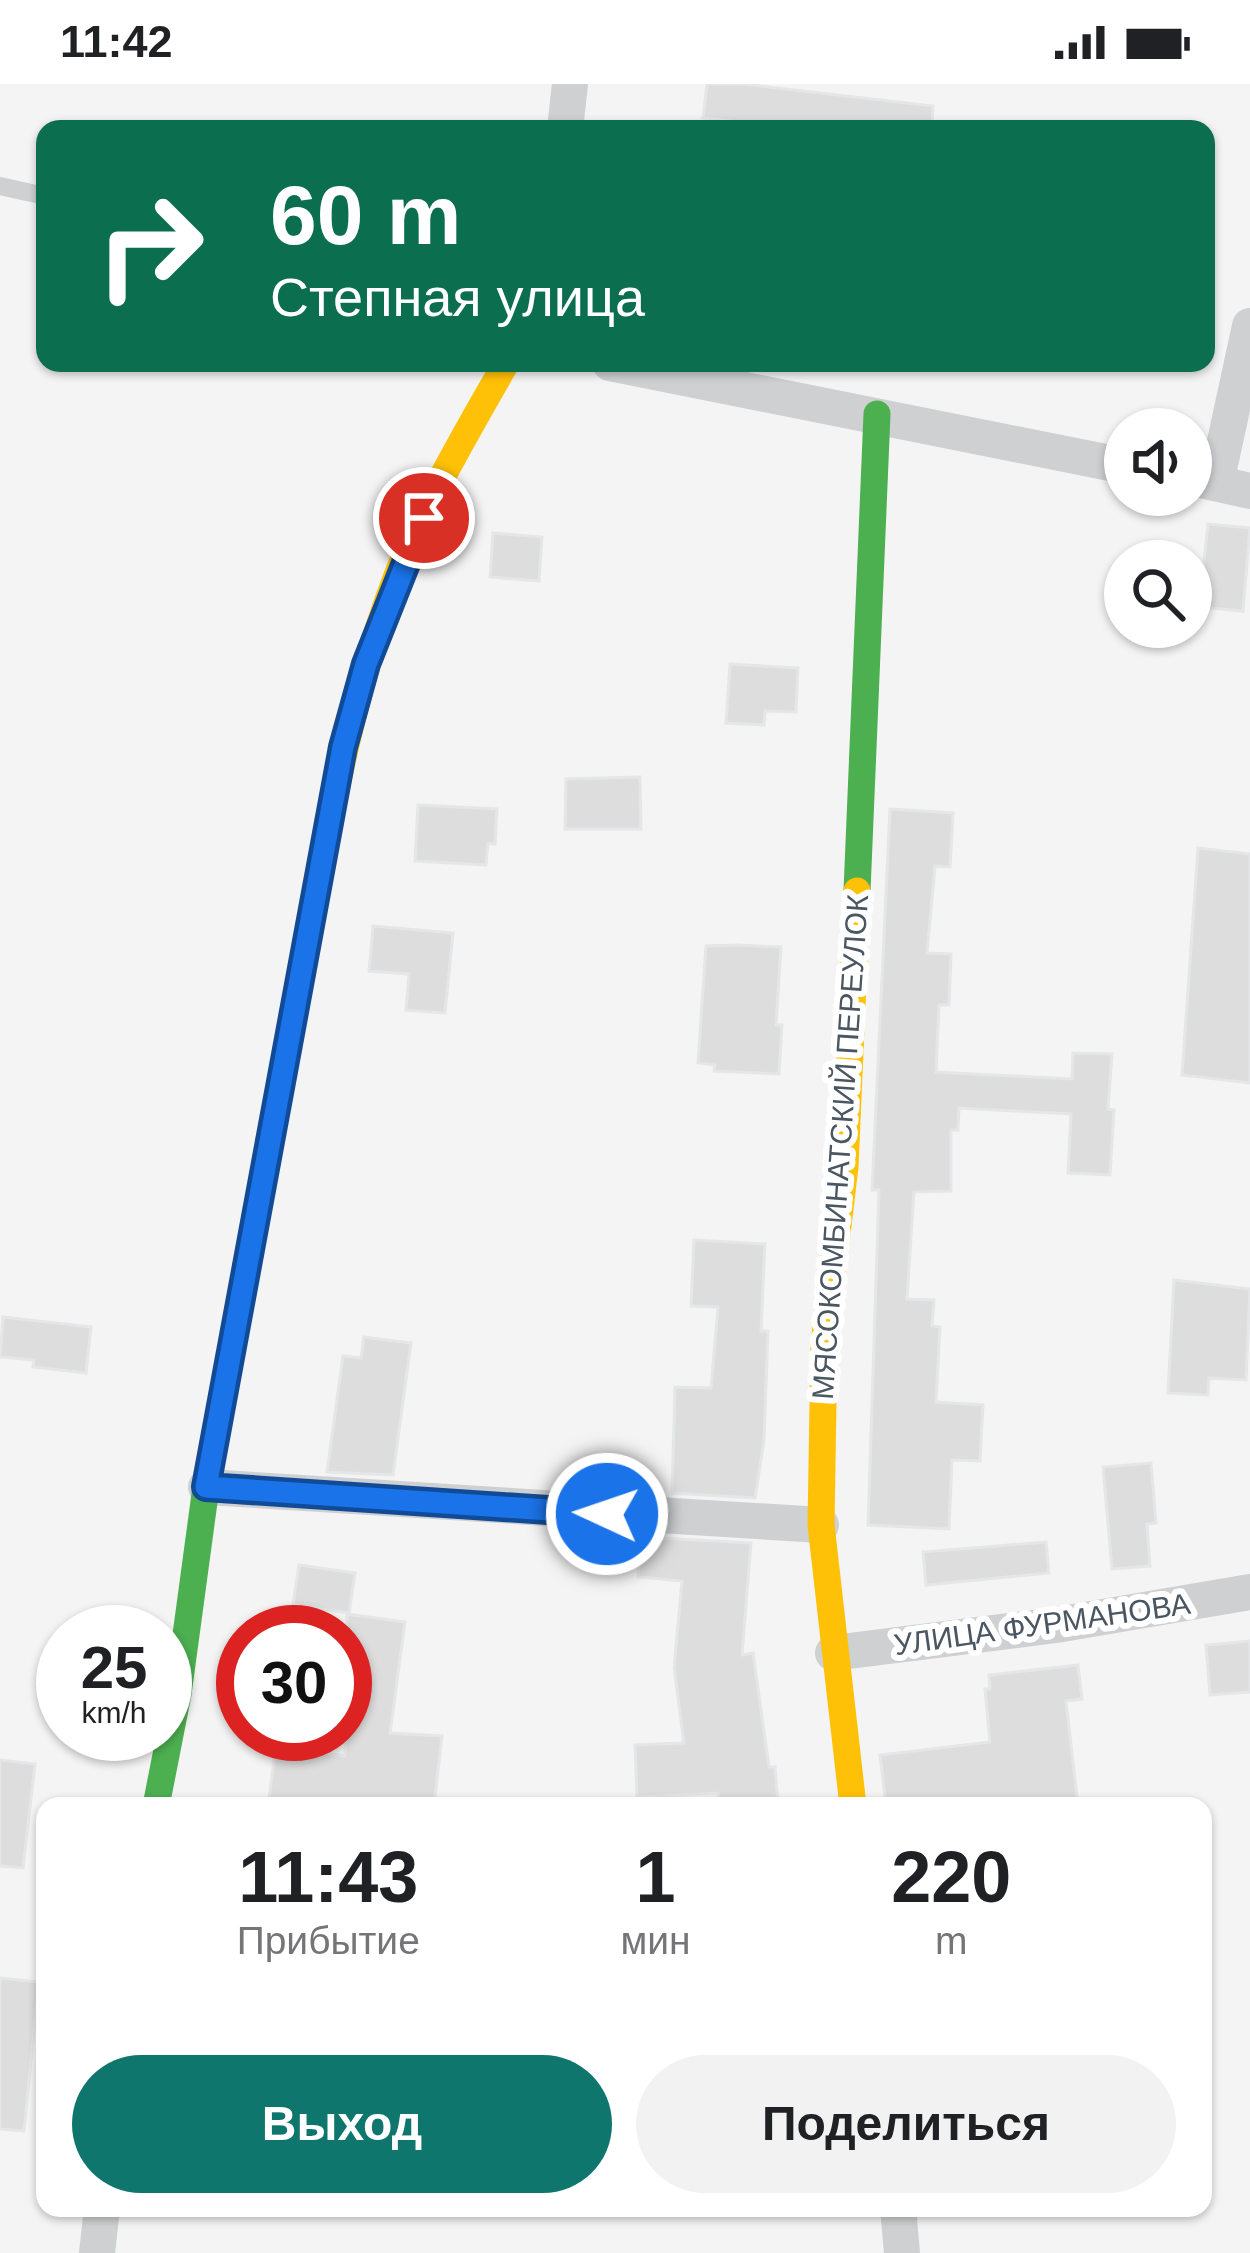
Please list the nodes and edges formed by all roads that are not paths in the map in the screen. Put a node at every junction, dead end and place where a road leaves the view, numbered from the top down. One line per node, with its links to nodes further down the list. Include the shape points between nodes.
1 (570, 84): 2 (street)
2 (566, 120)
3 (0, 186): 4 (lane)
4 (36, 194)
5 (1250, 326): 10 (street)
6 (501, 372): 11 (street, via 404,560 343,747)
7 (657, 372): 8 (street)
8 (877, 414): 9 (street); 12 (street, МЯСОКОМБИНАТСКИЙ ПЕРЕУЛОК, via 845,1168 824,1343)
9 (1104, 462)
10 (1219, 484)
11 (206, 1487): 12 (street); 15 (street)
12 (821, 1525): 14 (street, МЯСОКОМБИНАТСКИЙ ПЕРЕУЛОК)
13 (1250, 1592): 14 (street, УЛИЦА ФУРМАНОВА)
14 (833, 1653): 16 (street, МЯСОКОМБИНАТСКИЙ ПЕРЕУЛОК)
15 (158, 1797)
16 (852, 1797)
17 (101, 2217): 19 (street)
18 (899, 2217): 20 (street)
19 (98, 2253)
20 (902, 2253)

